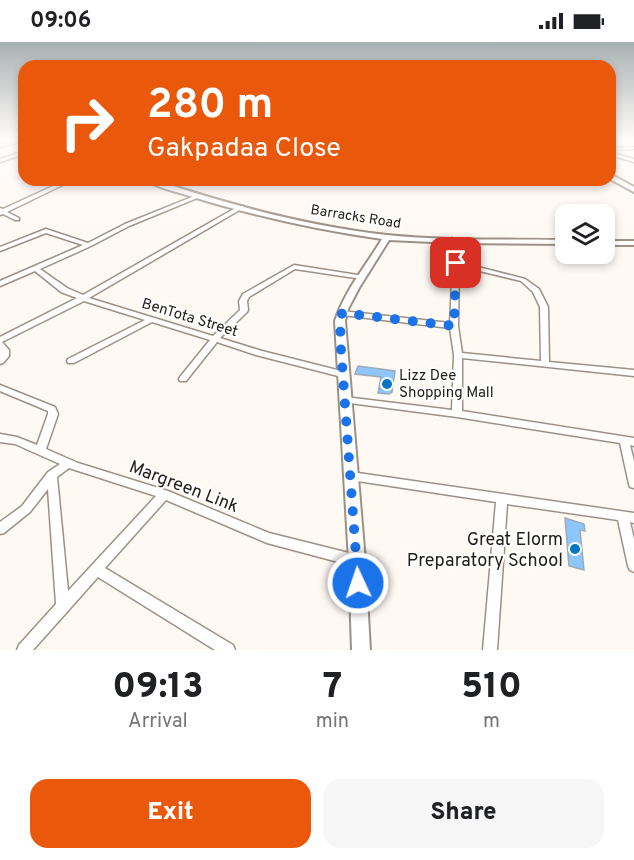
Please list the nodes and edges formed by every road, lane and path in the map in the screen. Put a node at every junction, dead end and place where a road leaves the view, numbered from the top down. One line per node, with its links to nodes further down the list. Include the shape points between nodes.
1 (616, 180): 4 (street)
2 (57, 186): 7 (street)
3 (167, 186): 5 (street, Barracks Road)
4 (634, 190)
5 (199, 196): 6 (street, Barracks Road); 14 (street)
6 (241, 207): 9 (street, Barracks Road); 20 (street)
7 (1, 211): 8 (street)
8 (17, 219)
9 (387, 237): 10 (street, Barracks Road); 18 (street)
10 (452, 240): 11 (street, Barracks Road); 16 (street)
11 (555, 242)
12 (615, 243): 13 (street)
13 (634, 243)
14 (89, 245): 15 (street, via 45,231); 17 (street)
15 (0, 249)
16 (456, 263): 23 (street); 29 (street, via 523,280 536,291 544,307)
17 (36, 269): 19 (street); 20 (street, BenTota Street, via 64,290)
18 (362, 277): 21 (street); 24 (street, via 294,267 246,296 244,310)
19 (0, 284)
20 (83, 298): 22 (street, BenTota Street); 25 (street)
21 (342, 313): 23 (street); 31 (street)
22 (152, 319): 24 (street, BenTota Street); 28 (street)
23 (454, 326): 26 (street)
24 (215, 339): 31 (street, BenTota Street); 32 (street)
25 (0, 342): 27 (street, via 4,350)
26 (458, 355): 29 (street); 35 (street)
27 (0, 360)
28 (71, 361)
29 (545, 363): 30 (street)
30 (634, 373)
31 (342, 374): 34 (street)
32 (183, 379)
33 (0, 388): 38 (street, via 52,409)
34 (345, 400): 35 (street); 41 (street)
35 (457, 414): 37 (street)
36 (0, 438): 38 (street, Margreen Link)
37 (629, 441): 42 (street)
38 (40, 452): 39 (street, Margreen Link)
39 (68, 463): 40 (street); 43 (street, Margreen Link)
40 (52, 475): 46 (street, via 26,509); 50 (street)
41 (351, 476): 44 (street); 47 (street)
42 (634, 484)
43 (164, 494): 47 (street, Margreen Link, via 267,538); 49 (street)
44 (502, 500): 45 (street); 54 (street)
45 (629, 517): 48 (street)
46 (0, 529)
47 (357, 561): 53 (street)
48 (634, 566)
49 (97, 570): 50 (street); 52 (street)
50 (63, 606): 51 (street)
51 (24, 650)
52 (228, 650)
53 (361, 650)
54 (490, 650)

